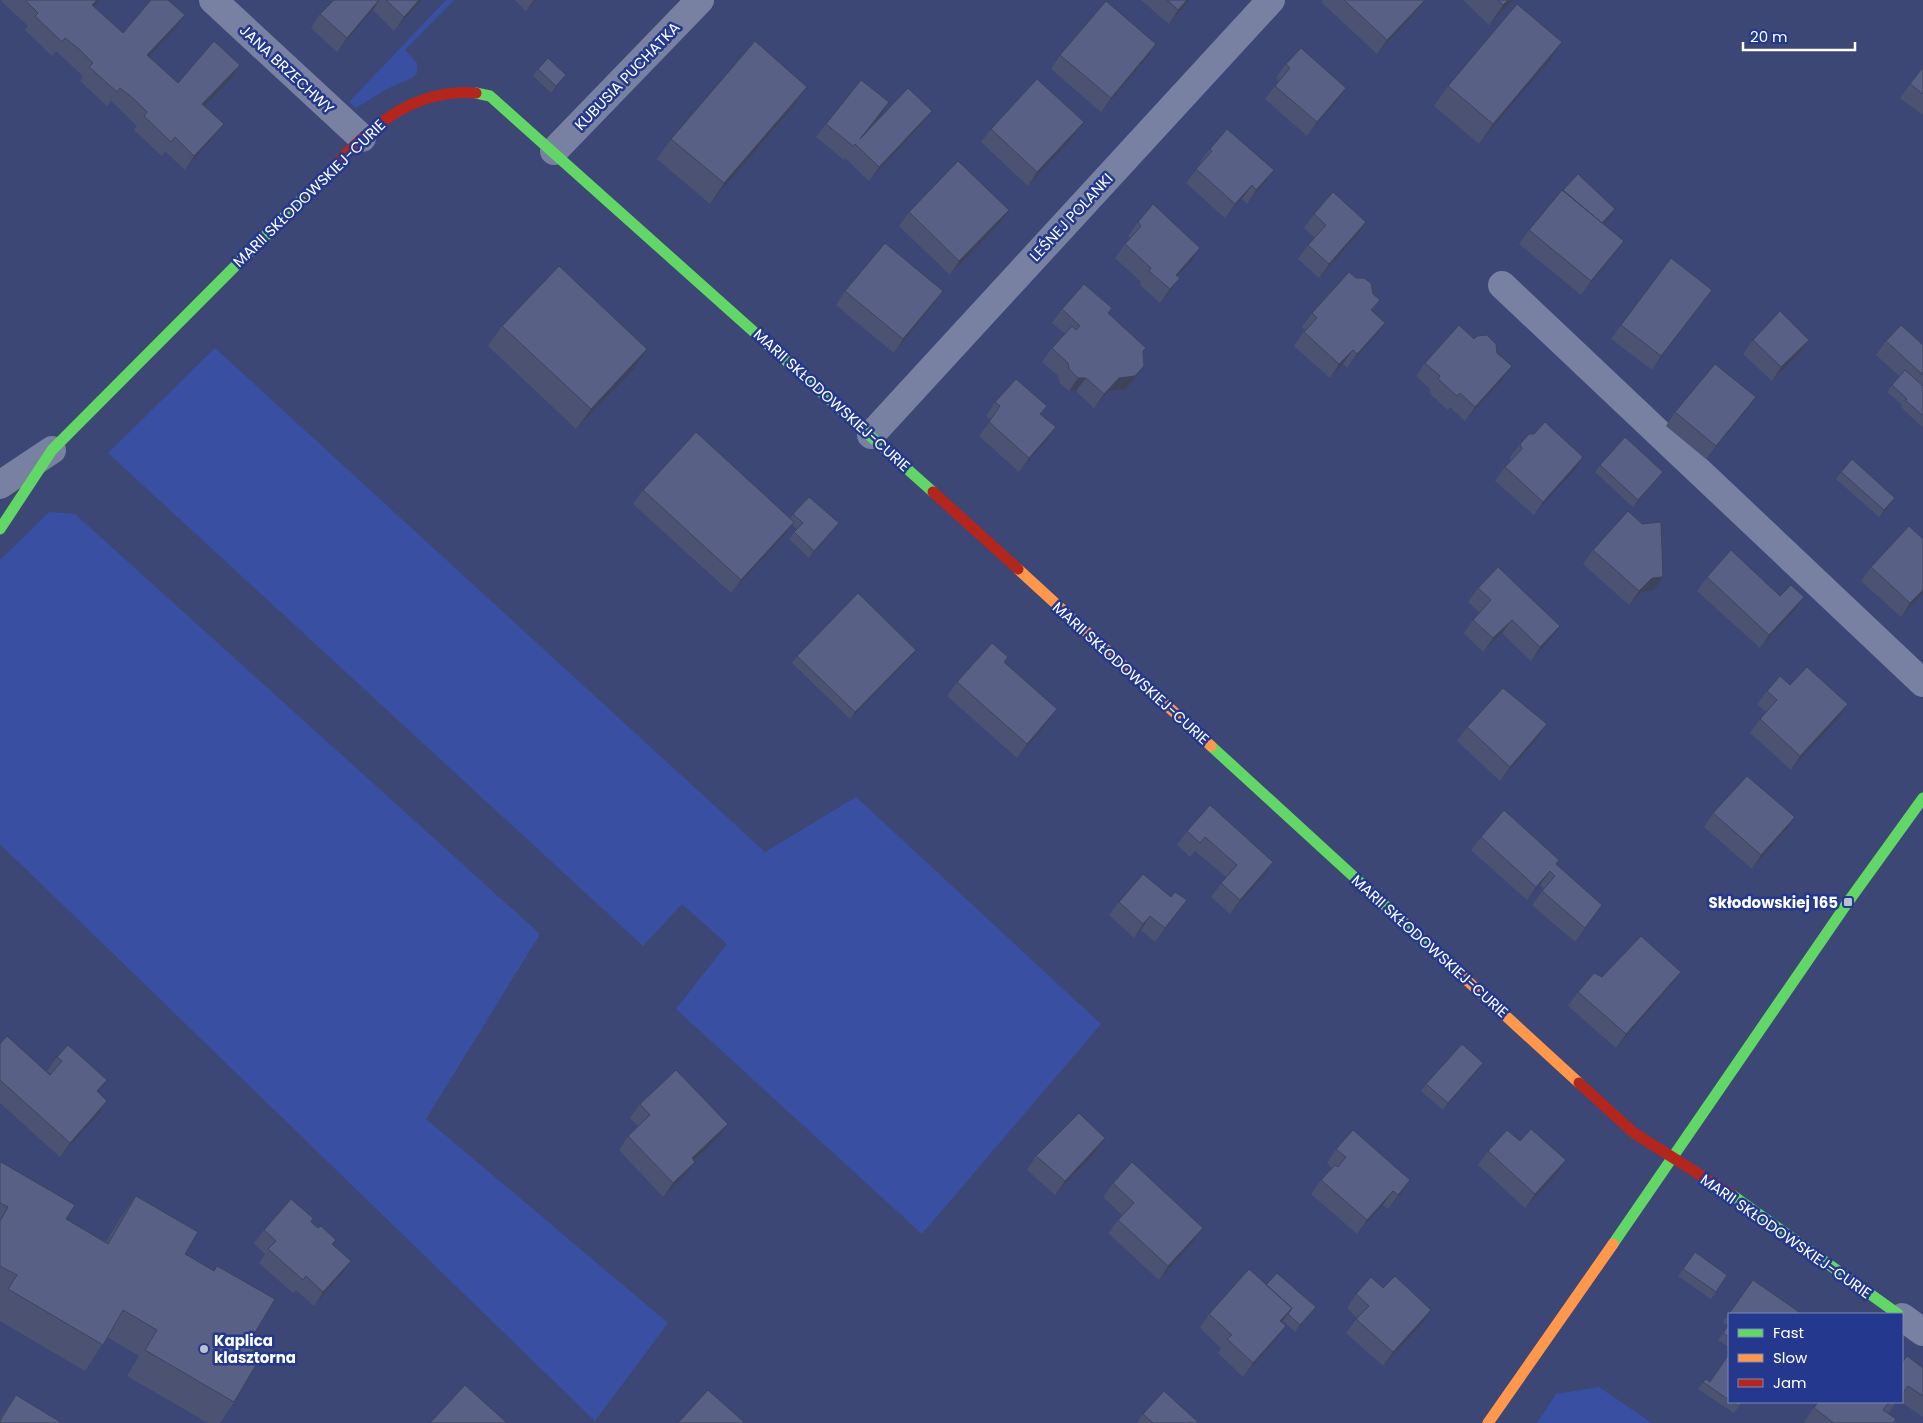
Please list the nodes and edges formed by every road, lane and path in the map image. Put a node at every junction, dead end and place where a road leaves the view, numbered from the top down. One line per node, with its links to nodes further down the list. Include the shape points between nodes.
1 (213, 0): 4 (street, JANA BRZECHWY)
2 (700, 0): 5 (street, KUBUSIA PUCHATKA)
3 (1271, 0): 7 (street, LEŚNEJ POLANKI)
4 (362, 138): 5 (street, MARII SKŁODOWSKIEJ-CURIE, via 393,113 417,102 450,93 474,92 498,101); 8 (street, MARII SKŁODOWSKIEJ-CURIE)
5 (554, 151): 7 (street, MARII SKŁODOWSKIEJ-CURIE)
6 (1502, 285): 11 (street)
7 (871, 435): 13 (street, MARII SKŁODOWSKIEJ-CURIE, via 1634,1133)
8 (52, 450): 9 (street); 10 (street, MARII SKŁODOWSKIEJ-CURIE)
9 (0, 485)
10 (0, 529)
11 (1923, 682)
12 (1923, 798): 13 (street)
13 (1673, 1159): 14 (street, MARII SKŁODOWSKIEJ-CURIE, via 1734,1196); 17 (street)
14 (1897, 1313)
15 (1903, 1318): 16 (street)
16 (1923, 1332)
17 (1488, 1423)

